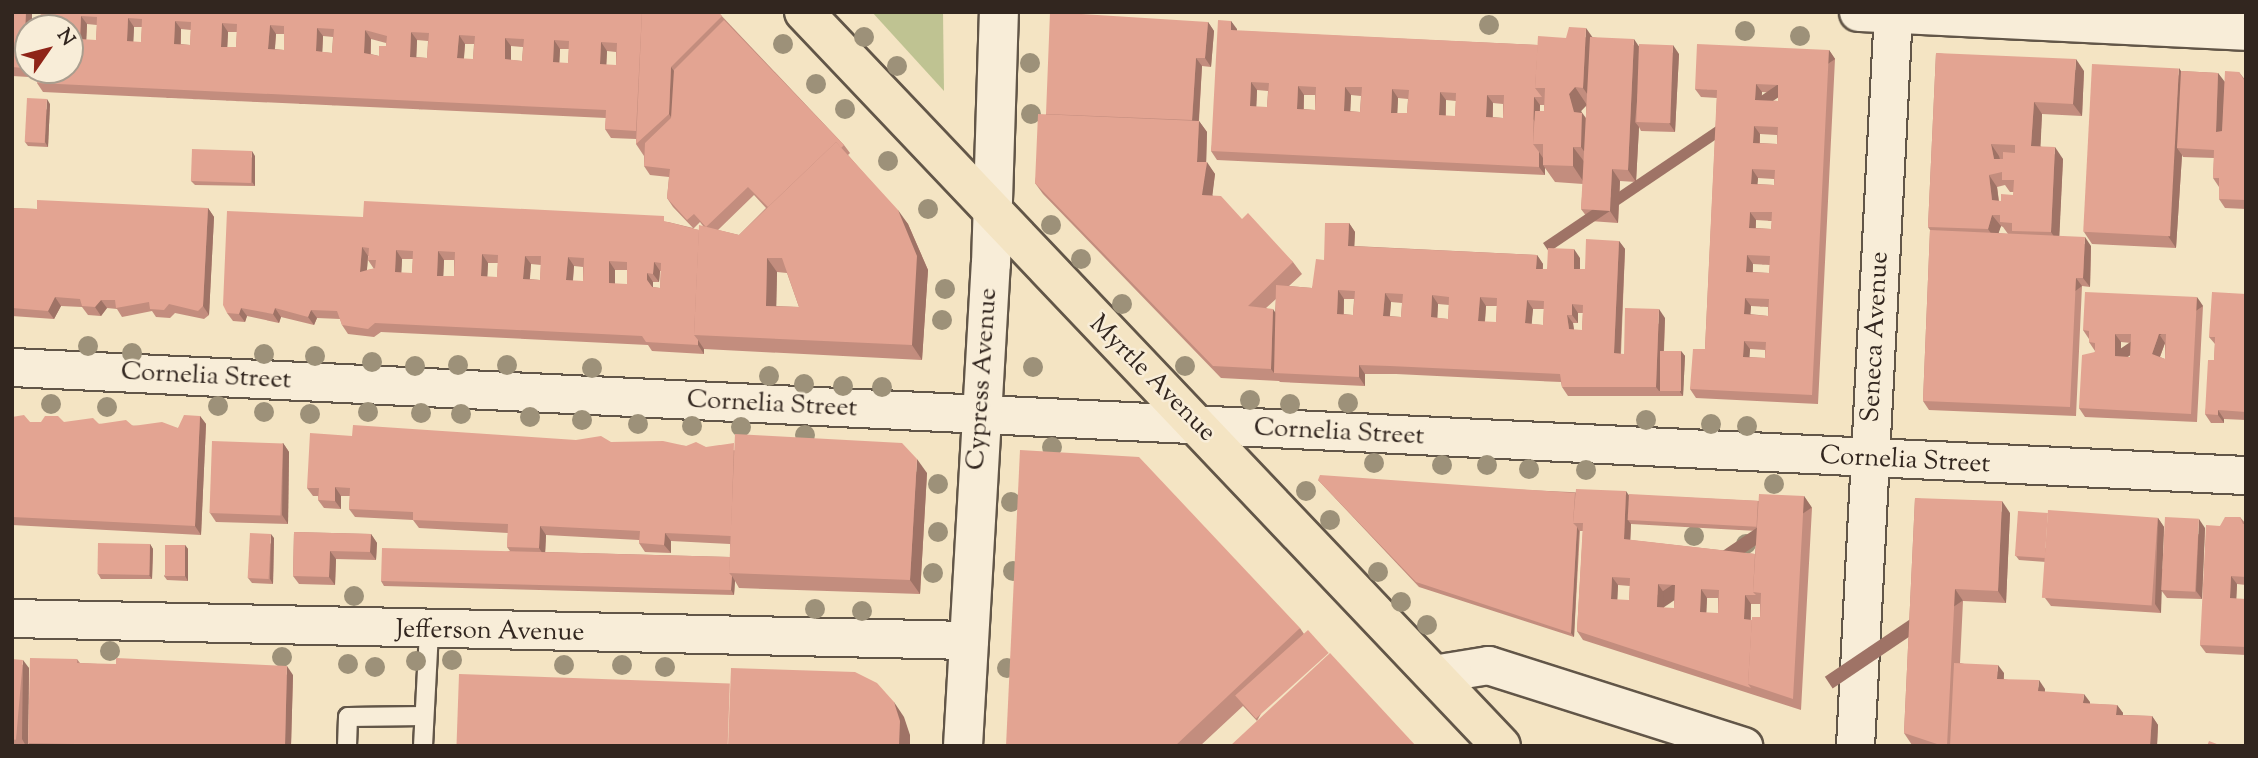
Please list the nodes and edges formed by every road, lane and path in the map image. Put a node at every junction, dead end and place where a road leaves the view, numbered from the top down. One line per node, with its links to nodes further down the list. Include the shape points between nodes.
1 (804, 12): 5 (main road, Myrtle Avenue)
2 (999, 12): 5 (main road, Cypress Avenue)
3 (1881, 13): 4 (street); 9 (street, Seneca Avenue)
4 (2246, 31)
5 (989, 209): 7 (main road, Cypress Avenue, via 991,264); 8 (main road, Myrtle Avenue)
6 (12, 367): 7 (street, Cornelia Street)
7 (979, 415): 8 (street, Cornelia Street); 13 (main road, Cypress Avenue)
8 (1198, 427): 9 (street, Cornelia Street); 14 (main road, Myrtle Avenue)
9 (1870, 460): 10 (street, Cornelia Street); 21 (street, Seneca Avenue)
10 (2246, 475)
11 (12, 618): 12 (street, Jefferson Avenue)
12 (429, 631): 13 (street, Jefferson Avenue); 15 (lane)
13 (969, 640): 18 (main road, Cypress Avenue)
14 (1433, 674): 19 (main road, Myrtle Avenue); 20 (street, via 1488,665)
15 (424, 716): 16 (lane, via 348,717); 17 (lane)
16 (347, 746)
17 (423, 746)
18 (963, 746)
19 (1501, 746)
20 (1743, 746)
21 (1855, 746)

